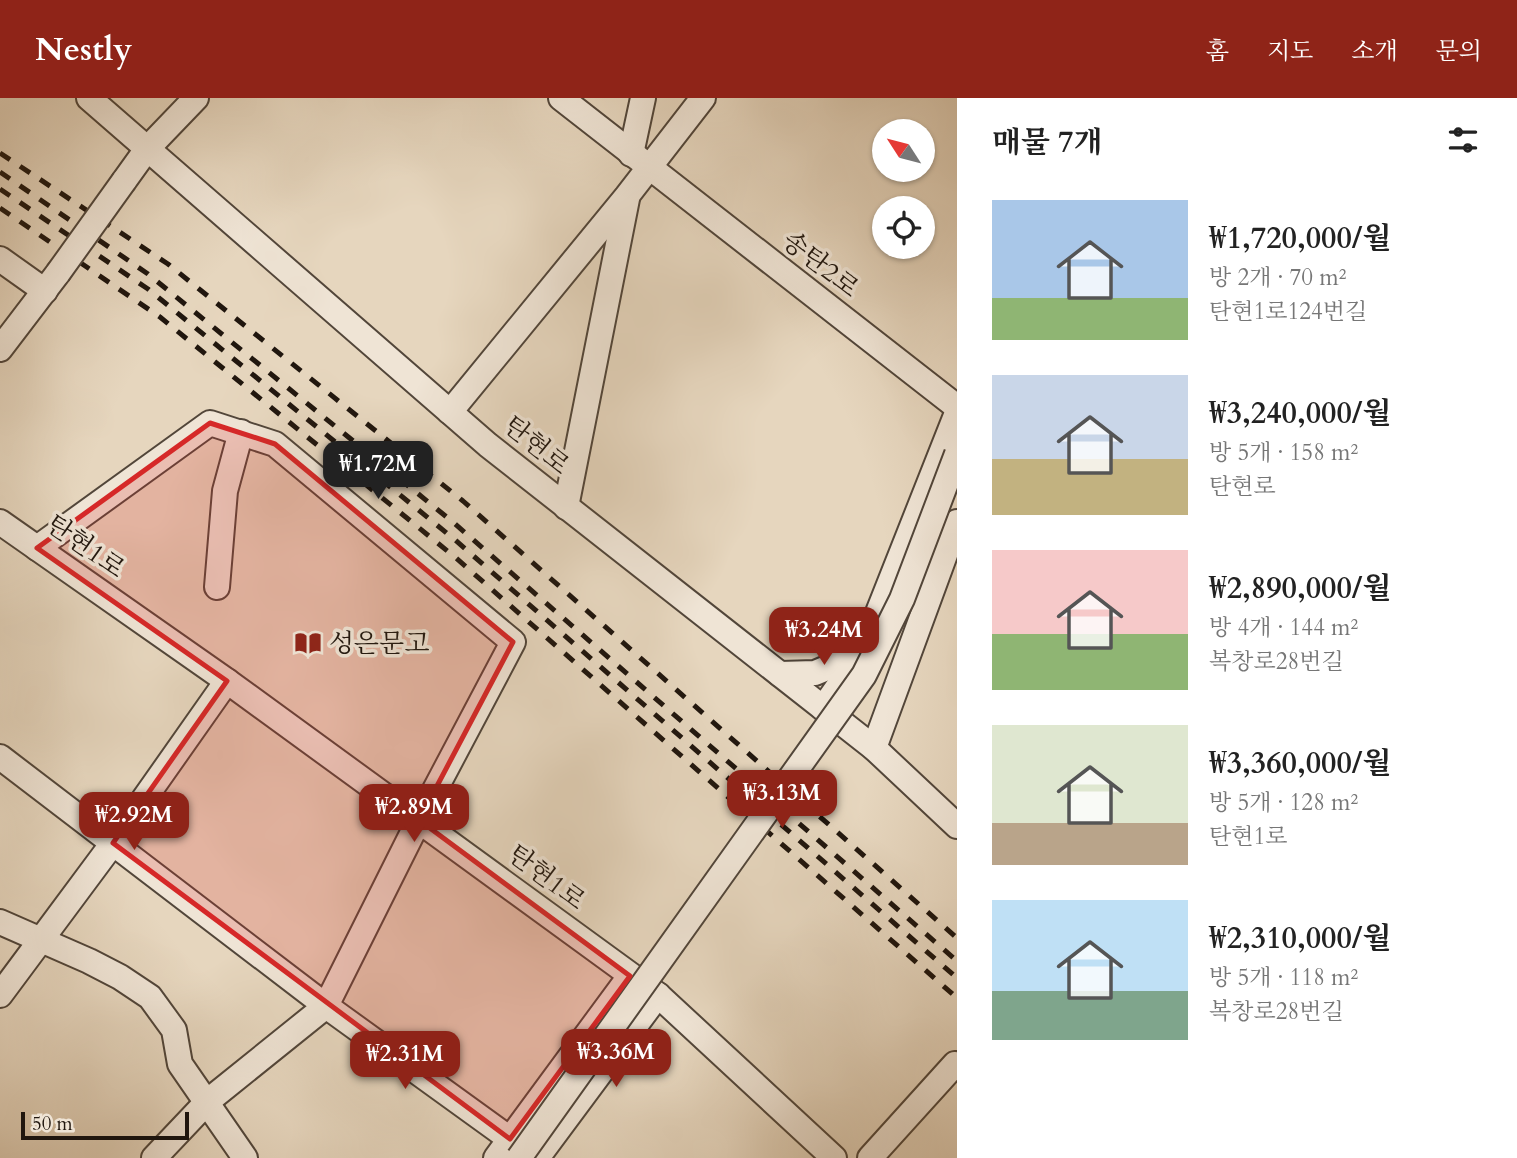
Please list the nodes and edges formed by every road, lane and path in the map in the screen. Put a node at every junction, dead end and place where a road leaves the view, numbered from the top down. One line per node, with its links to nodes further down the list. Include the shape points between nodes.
1 (89, 98): 6 (street, 탄현로)
2 (195, 98): 6 (street)
3 (561, 98): 7 (street, 송탄2로)
4 (643, 98): 7 (street)
5 (703, 98): 7 (street)
6 (147, 149): 10 (street, bridge); 13 (street, 탄현로)
7 (640, 161): 8 (street); 12 (street, 송탄2로)
8 (627, 196): 13 (street); 17 (street)
9 (0, 259): 10 (street)
10 (52, 282): 11 (street)
11 (0, 349)
12 (957, 407)
13 (450, 412): 17 (street, 탄현로)
14 (957, 413): 22 (street)
15 (241, 432): 20 (street, via 210,423); 21 (street, via 225,491); 28 (street, via 275,444 513,642)
16 (957, 454): 39 (street, bridge, via 902,599 864,675)
17 (566, 507): 23 (street, 탄현로)
18 (0, 522): 20 (street, 탄현1로)
19 (957, 522): 26 (street)
20 (37, 548): 24 (street, 탄현1로)
21 (217, 587)
22 (862, 653): 23 (street, via 815,673); 25 (street)
23 (780, 674): 25 (street, 탄현로)
24 (227, 681): 28 (street, 탄현1로); 30 (street)
25 (823, 708): 26 (street, 탄현로)
26 (874, 748): 29 (street, 탄현로)
27 (0, 757): 30 (street)
28 (419, 820): 33 (street, 탄현1로); 36 (street)
29 (957, 826)
30 (113, 843): 32 (street); 36 (street)
31 (0, 922): 32 (street)
32 (40, 940): 34 (street); 38 (street, via 120,977 150,997 174,1030 180,1064)
33 (630, 976): 35 (street, 탄현1로); 39 (street)
34 (0, 995)
35 (658, 995): 42 (street); 43 (street, 탄현1로)
36 (326, 1006): 38 (street); 39 (street)
37 (956, 1064): 44 (street)
38 (208, 1101): 40 (street); 41 (street)
39 (508, 1152): 42 (street)
40 (154, 1158)
41 (245, 1158)
42 (534, 1158)
43 (834, 1158)
44 (870, 1158)

